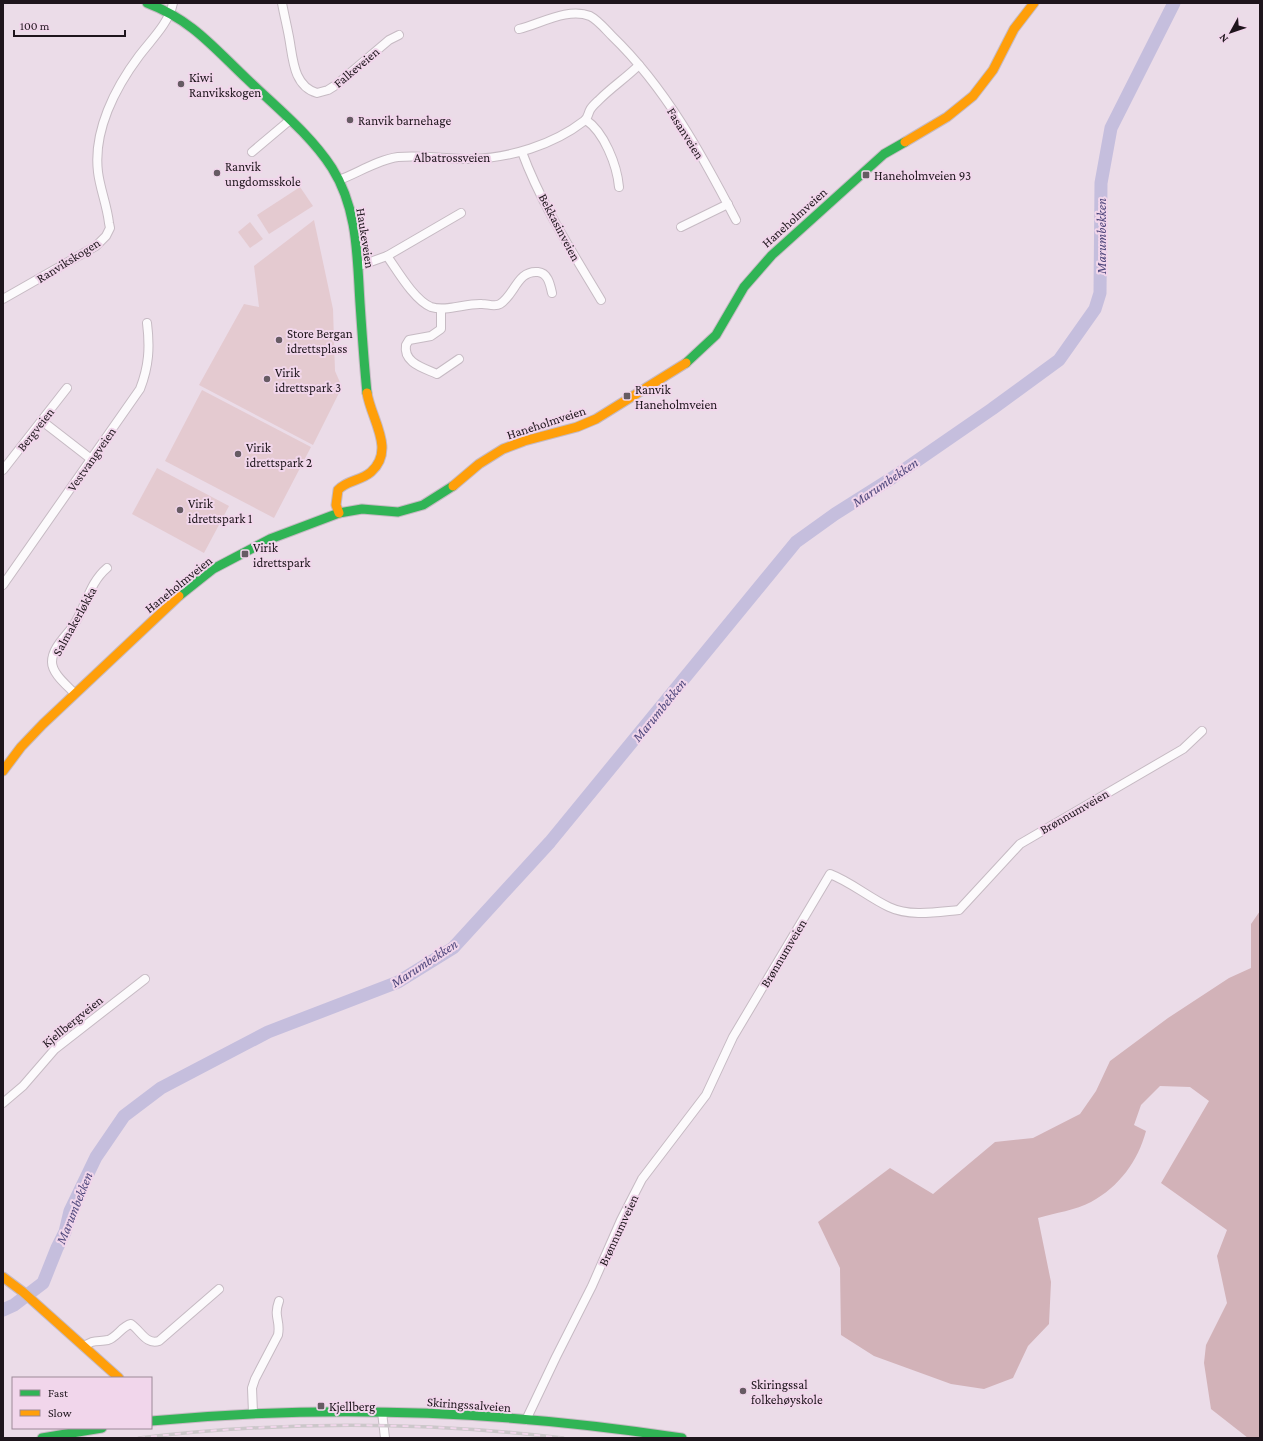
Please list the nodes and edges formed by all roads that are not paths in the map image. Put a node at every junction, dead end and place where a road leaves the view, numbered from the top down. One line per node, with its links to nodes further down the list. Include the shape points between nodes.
1 (147, 3): 4 (main road, Haukeveien)
2 (282, 3): 6 (street, Falkeveien, via 294,69 306,88 316,94 336,85 389,40)
3 (1034, 3): 30 (main road, Haneholmveien, via 1014,29 993,70 973,96 947,117 884,154 772,255 744,287 716,335 692,359 596,419 577,427 524,440 503,449 479,464 438,497 423,505 403,512 362,509)
4 (172, 8): 8 (main road, Haukeveien); 21 (street, Ranvikskogen, via 130,68 107,112 100,136 98,173 110,223 106,236 88,251)
5 (519, 29): 7 (street, via 576,13 589,16 633,56)
6 (399, 35)
7 (639, 66): 9 (street, Albatrossveien, via 600,99 590,110); 14 (street, Fasanveien, via 682,123)
8 (290, 120): 10 (street); 12 (main road, Haukeveien, via 319,150)
9 (586, 120): 11 (street, Albatrossveien, via 557,137); 13 (street, via 596,129 614,163)
10 (252, 152)
11 (522, 152): 12 (street, Albatrossveien, via 471,159 445,156 396,158 372,165); 22 (street, Bekkasinveien, via 528,169 555,220)
12 (339, 180): 19 (main road, Haukeveien, via 351,210)
13 (619, 187)
14 (728, 204): 16 (street, Fasanveien); 17 (street)
15 (461, 213): 18 (street)
16 (736, 220)
17 (681, 227)
18 (387, 256): 19 (street); 23 (street, via 420,299 430,306)
19 (359, 266): 30 (main road, Haukeveien, via 368,400 382,438 383,454 372,472 344,484 338,490 336,505)
20 (552, 293): 23 (street, via 545,275 531,272 522,277 505,300 498,304)
21 (3, 299)
22 (601, 300)
23 (441, 308): 25 (street, via 441,329 431,336 410,340 406,345 406,355 412,362 437,374)
24 (147, 323): 28 (street, Vestvangveien, via 148,366 140,389)
25 (459, 359)
26 (68, 388): 27 (street, Bergveien)
27 (42, 422): 28 (street); 29 (street, Bergveien)
28 (91, 459): 32 (street, Vestvangveien)
29 (3, 470)
30 (339, 513): 33 (main road, Haneholmveien, via 270,539 213,569 175,600)
31 (106, 568): 33 (street, Salmakerløkka, via 97,577 77,619 60,642 52,659 53,668)
32 (3, 585)
33 (75, 694): 35 (main road, Haneholmveien, via 32,735)
34 (1202, 731): 46 (street, Brønnumveien, via 1183,749 1020,844 959,910 926,913 890,908 845,879 830,874 733,1037 706,1095 642,1179)
35 (3, 771)
36 (145, 979): 37 (street, Kjellbergveien, via 55,1048 23,1086)
37 (3, 1103)
38 (3, 1277): 41 (main road)
39 (219, 1289): 41 (street, via 159,1341 154,1343 147,1340 132,1324 113,1338 92,1341)
40 (279, 1301): 44 (street, via 275,1312 278,1335 255,1378 252,1388)
41 (84, 1347): 42 (main road)
42 (118, 1377)
43 (382, 1412): 44 (main road, Skiringssalveien); 46 (main road, Skiringssalveien); 49 (street)
44 (253, 1413): 45 (main road, Skiringssalveien)
45 (152, 1419)
46 (526, 1420): 50 (main road, Skiringssalveien)
47 (96, 1429): 48 (main road)
48 (42, 1438)
49 (385, 1438)
50 (682, 1438)

